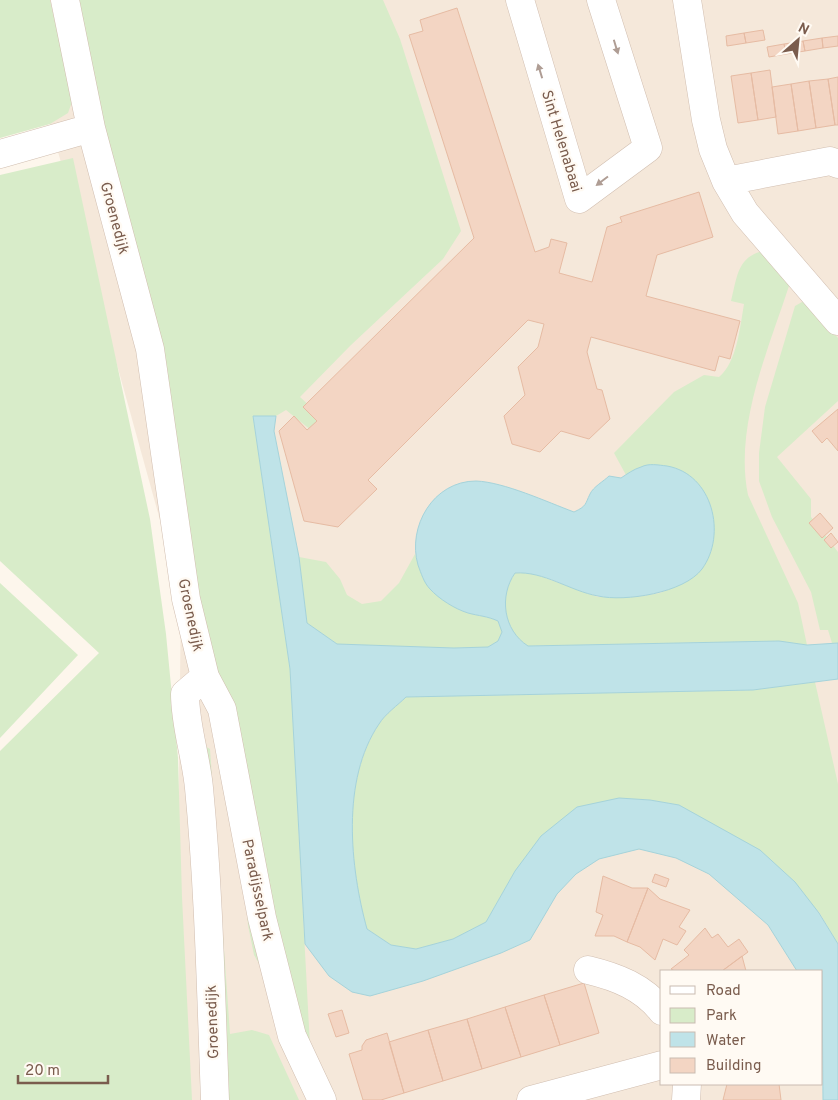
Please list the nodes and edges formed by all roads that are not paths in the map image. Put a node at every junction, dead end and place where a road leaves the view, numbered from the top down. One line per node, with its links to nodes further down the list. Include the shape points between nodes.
1 (65, 0): 5 (street, Groenedijk)
2 (520, 0): 3 (street, Sint Helenabaai, one-way to 2, via 648,148 579,199)
3 (602, 0)
4 (687, 0): 8 (street, via 706,120)
5 (91, 128): 6 (street); 10 (street, Groenedijk, via 150,349 186,600)
6 (0, 154)
7 (838, 164): 8 (street, via 830,161)
8 (726, 181): 9 (street, via 745,213)
9 (838, 321)
10 (205, 677): 15 (street, Groenedijk, via 185,694 185,712 199,786); 16 (street, Paradijsselpark, via 222,709 262,918 292,1036)
11 (588, 970): 12 (street, via 632,984)
12 (660, 1008)
13 (660, 1066): 17 (street)
14 (687, 1085): 18 (street)
15 (215, 1100)
16 (322, 1100)
17 (531, 1100)
18 (686, 1100)

